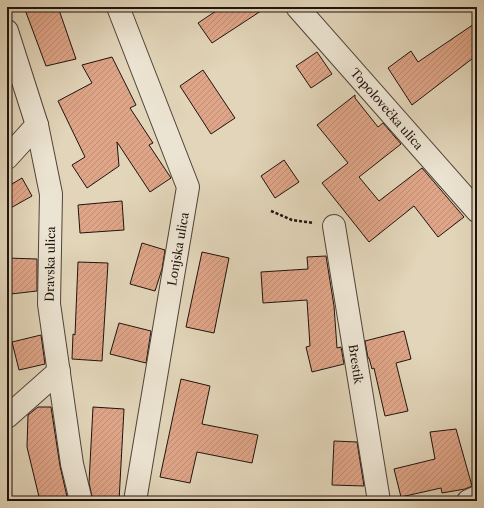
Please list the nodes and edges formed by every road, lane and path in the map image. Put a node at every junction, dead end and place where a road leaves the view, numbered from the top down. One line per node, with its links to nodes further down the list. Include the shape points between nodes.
1 (118, 7): 13 (street, Lonjska ulica, via 188,187)
2 (297, 7): 7 (street, Topolovečka ulica)
3 (8, 39): 4 (street, Dravska ulica)
4 (37, 125): 5 (street); 9 (street, Dravska ulica, via 51,194 50,304)
5 (7, 158)
6 (271, 211): 8 (path, via 292,220)
7 (477, 211)
8 (334, 226): 14 (street, Brestik)
9 (59, 371): 10 (street); 12 (street, Dravska ulica, via 72,464)
10 (7, 417)
11 (477, 497): 15 (street)
12 (81, 501)
13 (136, 501)
14 (379, 501)
15 (468, 501)

